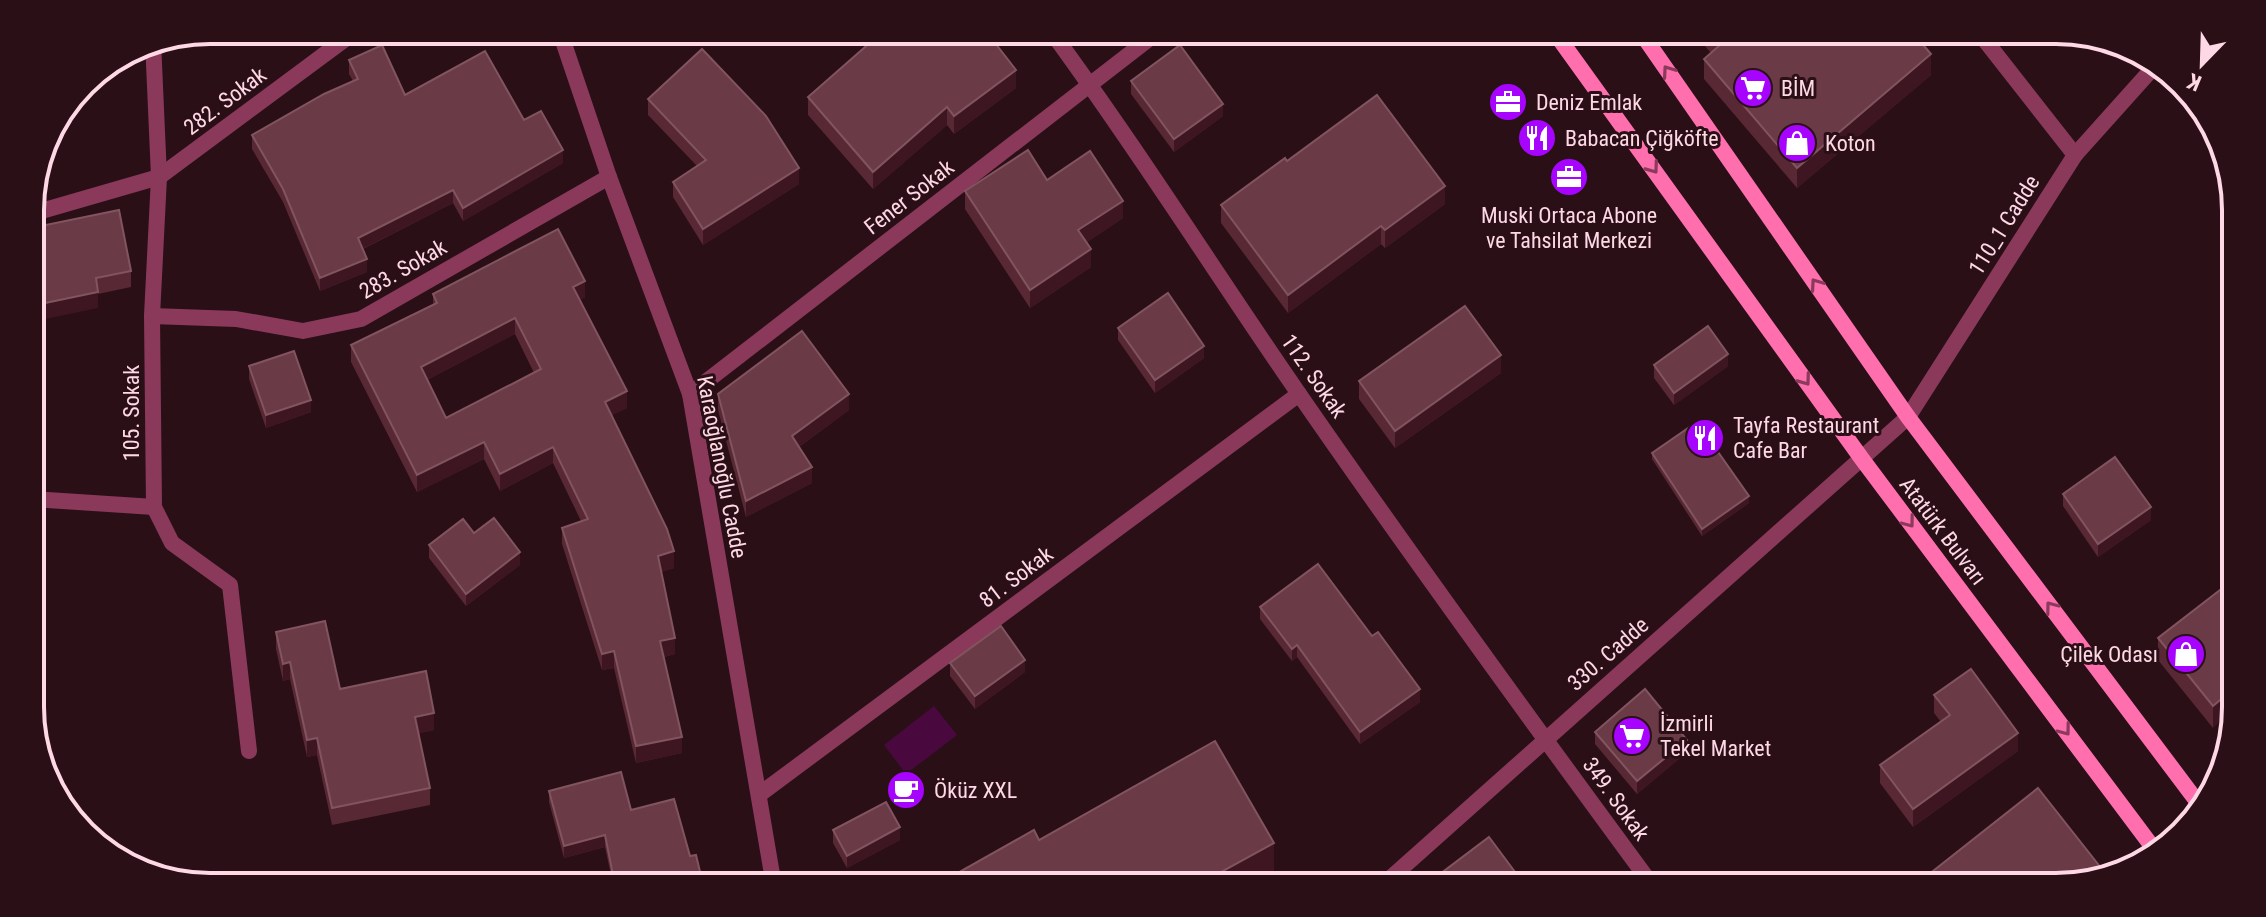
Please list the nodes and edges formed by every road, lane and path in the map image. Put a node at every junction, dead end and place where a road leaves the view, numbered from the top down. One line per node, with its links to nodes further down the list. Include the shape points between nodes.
1 (338, 44): 12 (street, 282. Sokak)
2 (564, 44): 13 (street, Karaoğlanoğlu Cadde)
3 (1060, 44): 10 (street, 112. Sokak)
4 (1142, 44): 10 (street, Fener Sokak)
5 (1563, 44): 19 (main road, Atatürk Bulvarı, one-way to 19)
6 (1649, 44): 18 (main road, Atatürk Bulvarı, one-way to 6)
7 (1988, 44): 11 (street)
8 (154, 54): 12 (street, 105. Sokak)
9 (2149, 73): 11 (street, 110_1 Cadde)
10 (1090, 85): 16 (street, Fener Sokak); 17 (street, 112. Sokak)
11 (2075, 155): 18 (street, 110_1 Cadde)
12 (159, 177): 14 (street); 15 (street, 105. Sokak)
13 (609, 177): 15 (street, 283. Sokak, via 361,319 303,331 236,319); 16 (street, Karaoğlanoğlu Cadde)
14 (44, 210)
15 (152, 316): 21 (street, 105. Sokak)
16 (690, 394): 24 (street, Karaoğlanoğlu Cadde)
17 (1299, 394): 22 (street, 112. Sokak); 24 (street, 81. Sokak)
18 (1908, 417): 19 (street, 110_1 Cadde); 25 (main road, Atatürk Bulvarı, one-way to 18)
19 (1862, 459): 22 (street, 330. Cadde); 26 (main road, Atatürk Bulvarı, one-way to 26)
20 (44, 500): 21 (street)
21 (154, 507): 23 (street, 105. Sokak, via 172,543 230,585)
22 (1545, 739): 28 (street, 330. Cadde); 29 (street, 349. Sokak)
23 (249, 751)
24 (760, 794): 27 (street, Karaoğlanoğlu Cadde)
25 (2195, 798)
26 (2150, 844)
27 (772, 873)
28 (1396, 873)
29 (1643, 873)

